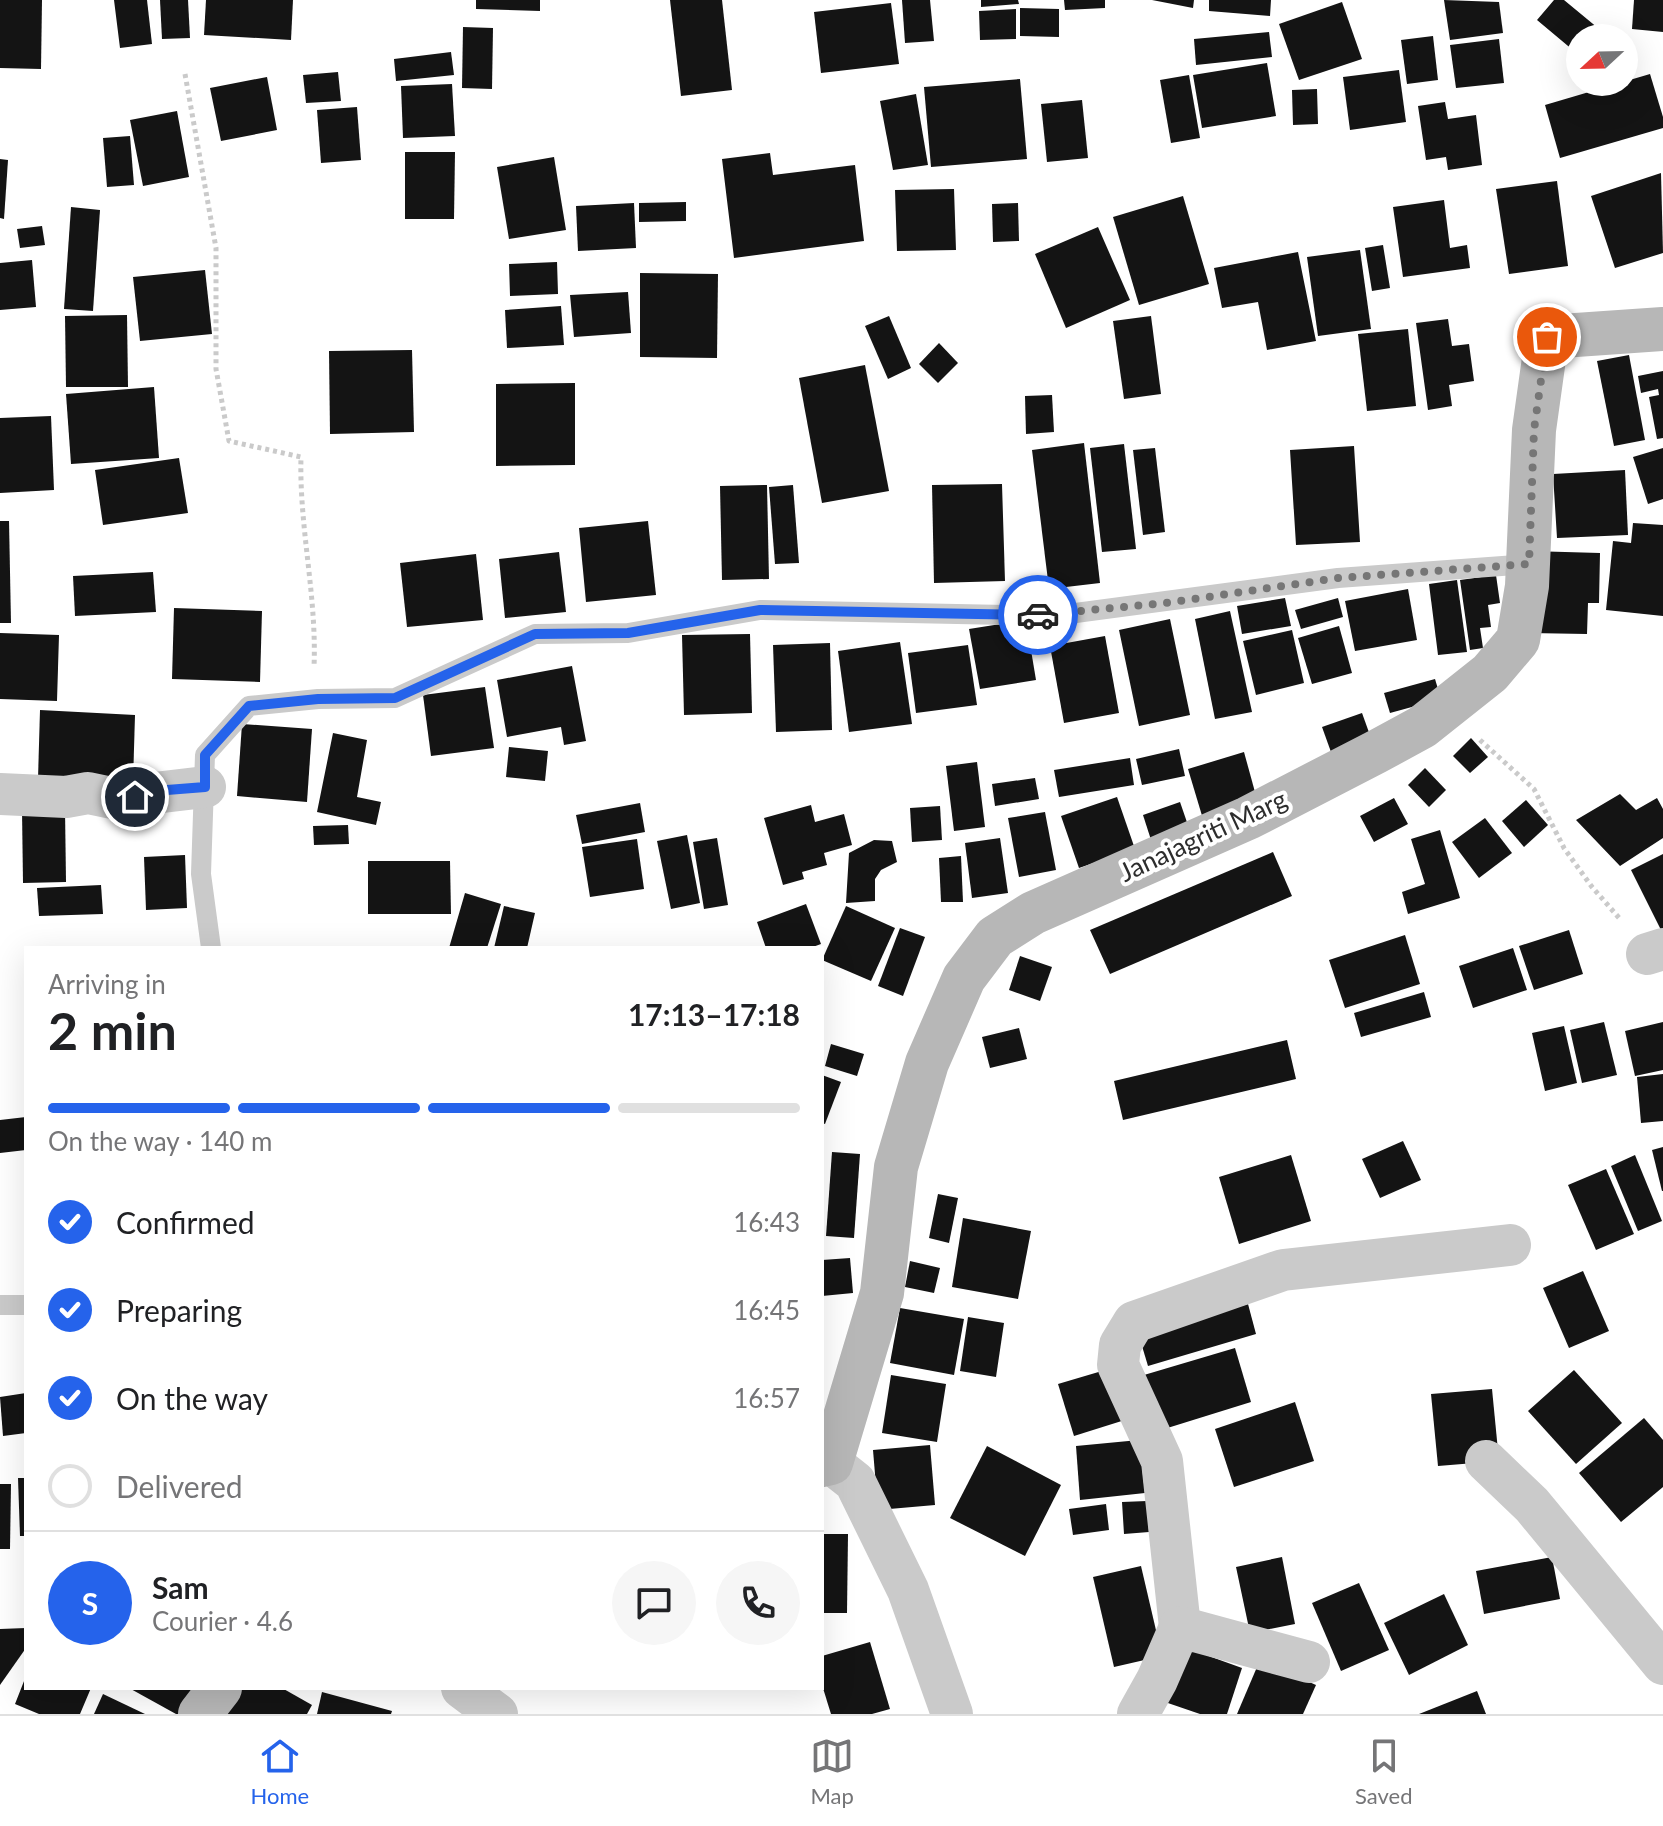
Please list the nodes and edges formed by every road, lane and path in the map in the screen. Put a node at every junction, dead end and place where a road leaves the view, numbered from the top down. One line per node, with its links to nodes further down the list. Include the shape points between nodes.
1 (185, 74): 4 (path, via 216,248 216,369 229,441 301,457 315,648)
2 (1663, 329): 3 (street, Janajagriti Marg, via 1547,337 1534,430)
3 (1529, 564): 4 (lane, via 1338,578 1053,616 760,610 628,633 535,634 395,698); 5 (street, Janajagriti Marg, via 1518,640 1490,673)
4 (313, 699): 6 (lane, via 249,706 205,755)
5 (1447, 709): 9 (path, via 1534,789 1564,848 1592,887); 14 (street, Janajagriti Marg, via 1248,818 1033,913 995,937 964,978 927,1063 896,1167 882,1293)
6 (205, 787): 7 (street, via 112,798 88,793); 8 (lane, via 201,874)
7 (0, 794)
8 (211, 946)
9 (1655, 951)
10 (1510, 1245): 15 (street, via 1283,1270 1134,1322 1120,1345 1118,1365 1162,1461)
11 (0, 1305): 12 (lane)
12 (24, 1305)
13 (1486, 1461): 17 (street, via 1540,1514)
14 (826, 1464): 22 (street, via 855,1482 908,1590)
15 (1180, 1627): 16 (street); 23 (street)
16 (1309, 1662)
17 (1663, 1664)
18 (218, 1690): 20 (street)
19 (465, 1690): 21 (street)
20 (200, 1714)
21 (497, 1714)
22 (952, 1714)
23 (1138, 1714)

